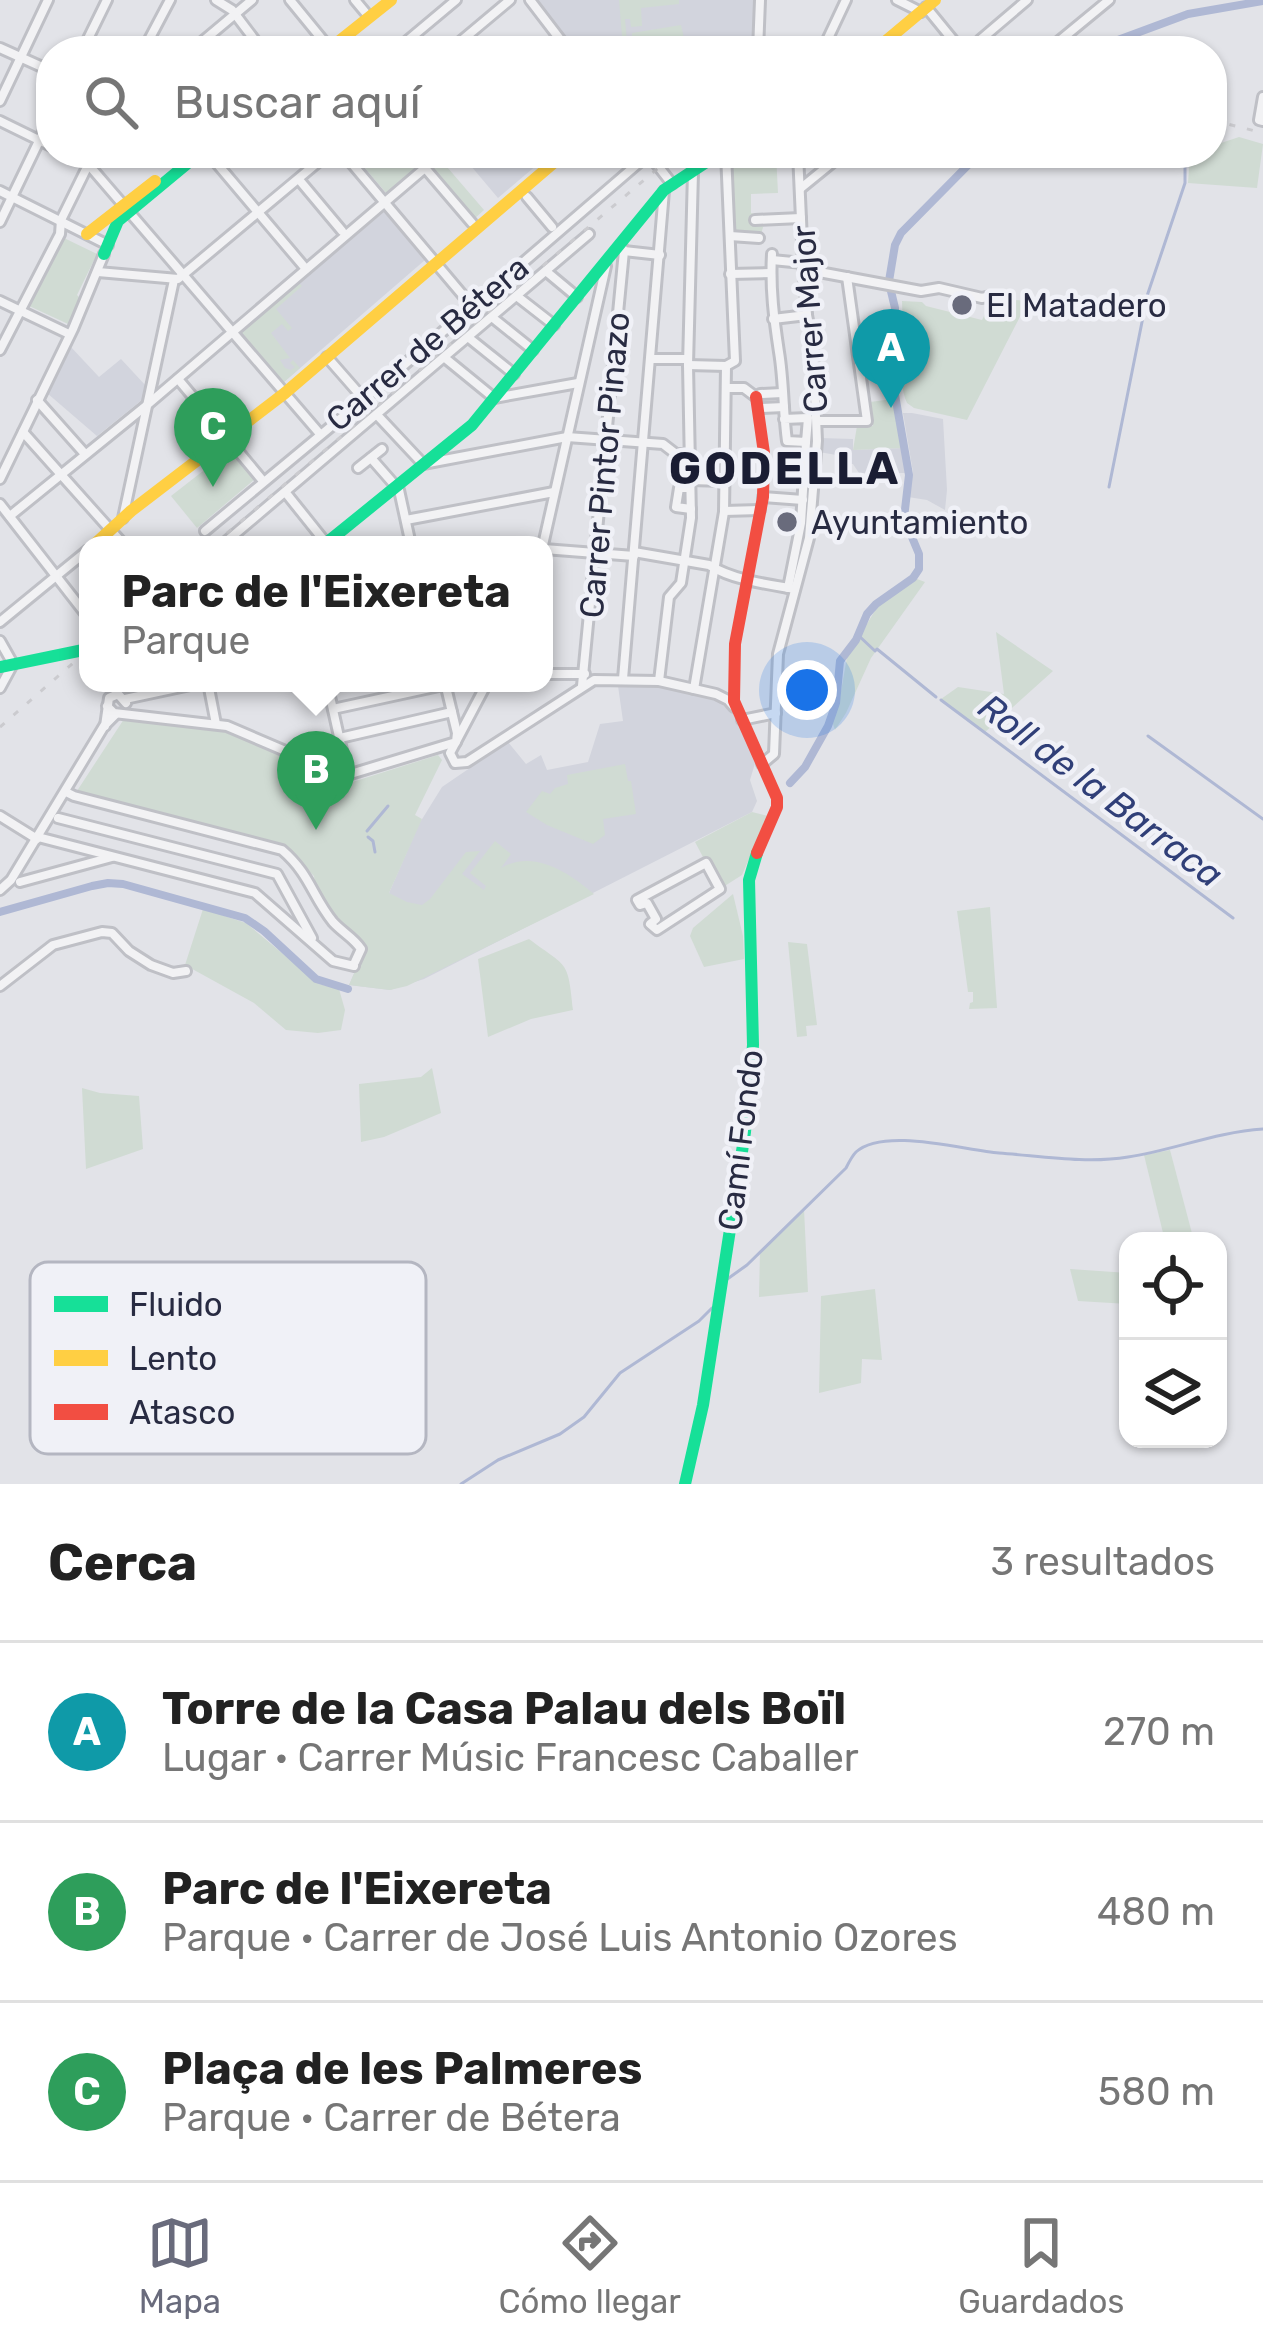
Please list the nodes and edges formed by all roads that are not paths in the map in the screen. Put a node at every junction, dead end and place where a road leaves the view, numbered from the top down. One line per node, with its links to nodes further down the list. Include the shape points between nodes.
1 (48, 0): 38 (street)
2 (106, 0): 21 (street)
3 (170, 0): 22 (street)
4 (216, 0): 20 (street)
5 (252, 0): 20 (street)
6 (290, 0): 25 (street)
7 (355, 0): 19 (street)
8 (380, 0): 19 (street)
9 (391, 0): 27 (street)
10 (456, 0): 28 (street)
11 (510, 0): 29 (street)
12 (530, 0): 30 (street)
13 (847, 0): 32 (street)
14 (897, 0): 18 (street)
15 (1028, 0): 35 (street)
16 (1109, 0): 36 (street)
17 (761, 3): 31 (street)
18 (929, 4): 33 (street); 34 (street)
19 (365, 12): 26 (street)
20 (235, 15): 23 (street); 24 (street)
21 (89, 36)
22 (151, 36)
23 (209, 36)
24 (251, 36)
25 (314, 36)
26 (338, 36)
27 (341, 36)
28 (413, 36)
29 (467, 36)
30 (558, 36)
31 (759, 36)
32 (828, 36)
33 (892, 36)
34 (951, 36)
35 (983, 36)
36 (1065, 36)
37 (0, 48): 38 (street)
38 (21, 57): 39 (street); 41 (street)
39 (36, 64)
40 (1263, 97): 43 (street)
41 (0, 101)
42 (0, 121): 44 (street)
43 (1263, 121)
44 (36, 138)
45 (36, 148): 65 (street)
46 (86, 168): 71 (street)
47 (92, 168): 68 (street)
48 (173, 168): 68 (street)
49 (183, 168): 68 (street)
50 (218, 168): 69 (street)
51 (311, 168): 69 (street)
52 (356, 168): 67 (street)
53 (548, 168): 85 (street)
54 (631, 168): 99 (street, Carrer de Bétera)
55 (657, 168): 62 (street)
56 (697, 168): 60 (street)
57 (724, 168): 79 (street)
58 (799, 168): 63 (street, Carrer Major)
59 (826, 168): 63 (street)
60 (693, 170): 62 (street); 113 (street)
61 (302, 182): 76 (street)
62 (668, 187): 81 (street); 83 (street)
63 (800, 189): 70 (street, Carrer Major)
64 (0, 191): 65 (street)
65 (12, 197): 71 (street); 73 (street)
66 (527, 197): 75 (street)
67 (385, 202): 74 (street, via 425,169); 85 (street); 87 (street)
68 (127, 208): 77 (street); 82 (street); 93 (street)
69 (258, 212): 87 (street); 93 (street)
70 (801, 218): 72 (street); 86 (street, Carrer Major)
71 (62, 220): 77 (street); 100 (street)
72 (755, 220)
73 (0, 221)
74 (472, 223)
75 (552, 226)
76 (342, 231)
77 (87, 234): 82 (street)
78 (590, 234): 89 (street, Carrer de Bétera)
79 (730, 236): 80 (street); 91 (street)
80 (759, 238)
81 (623, 248): 83 (street); 84 (street); 136 (street, Carrer Pintor Pinazo)
82 (106, 250): 88 (street)
83 (661, 256): 112 (street)
84 (607, 262): 97 (street); 117 (street)
85 (436, 264): 99 (street); 110 (street)
86 (803, 266): 90 (street, via 772,257); 92 (street); 101 (street, Carrer Major)
87 (306, 269): 105 (street)
88 (98, 272): 94 (street); 106 (street)
89 (547, 272): 95 (street, Carrer de Bétera); 97 (street)
90 (771, 273): 91 (street); 103 (street)
91 (730, 274): 114 (street, via 735,361)
92 (848, 277): 96 (street); 130 (street, via 867,421)
93 (187, 278): 94 (street); 105 (street)
94 (174, 280): 125 (street)
95 (518, 296): 102 (street, Carrer de Bétera); 104 (street)
96 (990, 296)
97 (577, 297): 104 (street)
98 (0, 301): 100 (street)
99 (471, 305): 133 (street, Carrer de Bétera)
100 (19, 310): 106 (street); 108 (street)
101 (806, 315): 103 (street); 130 (street, Carrer Major)
102 (493, 318): 107 (street, Carrer de Bétera); 109 (street)
103 (773, 319): 119 (street)
104 (554, 326): 109 (street)
105 (232, 332): 116 (street); 120 (street)
106 (70, 334): 123 (street)
107 (469, 338): 111 (street, Carrer de Bétera); 115 (street)
108 (0, 350)
109 (533, 350): 115 (street)
110 (328, 357): 120 (street); 121 (street)
111 (445, 358): 122 (street); 151 (street, Carrer de Bétera)
112 (651, 359): 113 (street); 138 (street)
113 (688, 362): 114 (street); 141 (street)
114 (726, 366): 118 (street)
115 (514, 374): 122 (street)
116 (178, 379): 125 (street); 135 (street)
117 (578, 383): 122 (street); 134 (street)
118 (726, 388): 124 (street, via 744,388); 148 (street)
119 (782, 393): 124 (street, via 760,394); 126 (street)
120 (285, 394): 133 (street); 135 (street)
121 (362, 398)
122 (494, 398): 143 (street)
123 (38, 400): 132 (street); 140 (street)
124 (758, 402): 126 (street); 155 (street)
125 (147, 405): 127 (street); 131 (street)
126 (784, 407): 129 (street)
127 (131, 417): 131 (street); 140 (street)
128 (379, 417): 143 (street)
129 (784, 419): 137 (street, via 788,441); 137 (street, via 808,418)
130 (818, 421): 178 (street, Carrer Major, via 809,538)
131 (142, 424): 154 (street)
132 (22, 432): 145 (street); 146 (street)
133 (320, 434): 147 (street, Carrer de Bétera)
134 (567, 437): 136 (street); 143 (street); 152 (street)
135 (228, 439): 147 (street); 154 (street)
136 (605, 441): 138 (street); 171 (street, Carrer Pintor Pinazo)
137 (806, 442): 153 (street)
138 (643, 443): 141 (street); 172 (street)
139 (382, 449): 142 (street)
140 (85, 454): 145 (street)
141 (689, 454): 149 (street)
142 (370, 458): 144 (street); 150 (street)
143 (422, 464): 150 (street)
144 (358, 468)
145 (62, 474): 159 (street); 161 (street)
146 (0, 478)
147 (263, 481): 162 (street, Carrer de Bétera)
148 (725, 481): 149 (street); 158 (street)
149 (690, 484): 157 (street); 157 (street, via 679,488 676,507)
150 (396, 486): 160 (street); 167 (street)
151 (286, 492): 165 (street, Carrer de Bétera); 166 (street)
152 (554, 492): 160 (street); 169 (street)
153 (803, 500): 155 (street); 178 (street)
154 (133, 503): 161 (street)
155 (762, 503): 158 (street); 177 (street)
156 (0, 504): 159 (street)
157 (692, 509): 174 (street)
158 (724, 511): 175 (street)
159 (10, 516): 176 (street)
160 (406, 520): 168 (street)
161 (111, 530): 163 (street); 164 (street)
162 (205, 531)
163 (104, 536)
164 (116, 536)
165 (233, 536)
166 (319, 536)
167 (335, 536)
168 (409, 536)
169 (546, 536)
170 (553, 548): 171 (street)
171 (595, 553): 172 (street); 185 (street, Carrer Pintor Pinazo)
172 (634, 554): 174 (street); 186 (street)
173 (79, 558): 176 (street)
174 (685, 561): 175 (street); 187 (street, via 670,597)
175 (714, 568): 177 (street); 190 (street)
176 (56, 576): 179 (street); 180 (street)
177 (746, 579): 178 (street); 206 (street, via 735,644)
178 (791, 588): 204 (street, Carrer Major)
179 (79, 605)
180 (0, 622)
181 (0, 641): 183 (street)
182 (79, 651): 183 (street)
183 (7, 666): 189 (street)
184 (553, 674): 185 (street)
185 (585, 674): 188 (street, Carrer Pintor Pinazo)
186 (622, 679): 187 (street); 188 (street)
187 (659, 681): 190 (street)
188 (582, 686): 211 (street, via 466,762 451,758)
189 (0, 688)
190 (694, 689): 206 (street, via 723,697)
191 (107, 692): 201 (street)
192 (122, 692): 200 (street)
193 (165, 692): 199 (street)
194 (207, 692): 208 (street)
195 (329, 692): 202 (street)
196 (411, 692): 202 (street)
197 (449, 692): 203 (street)
198 (482, 692): 211 (street)
199 (147, 696): 200 (street); 207 (street)
200 (124, 698): 201 (street, via 115,694); 205 (street)
201 (107, 703): 205 (street); 209 (street)
202 (333, 709): 210 (street)
203 (452, 712): 210 (street); 211 (street)
204 (776, 713): 206 (street); 212 (street, Carrer Major, via 774,754)
205 (118, 714): 207 (street); 209 (street)
206 (739, 715): 212 (street)
207 (151, 717): 208 (street)
208 (216, 724): 213 (street)
209 (104, 726): 214 (street)
210 (340, 738): 213 (street, via 344,763)
211 (456, 742): 213 (street, via 348,775)
212 (762, 764): 225 (street, Camí Fondo, via 777,807 749,880 748,1110)
213 (334, 770)
214 (66, 792): 217 (street); 222 (street, via 282,850 360,945 355,964 333,962)
215 (0, 816): 217 (street)
216 (58, 818): 222 (street, via 277,874)
217 (37, 838): 218 (street); 220 (street)
218 (113, 857): 219 (street); 222 (street, via 255,893)
219 (20, 882)
220 (2, 886)
221 (639, 899): 221 (street, via 657,930 720,889 706,862)
222 (315, 944)
223 (186, 971): 224 (street, via 151,964 102,932 53,945)
224 (0, 986)
225 (685, 1484)

